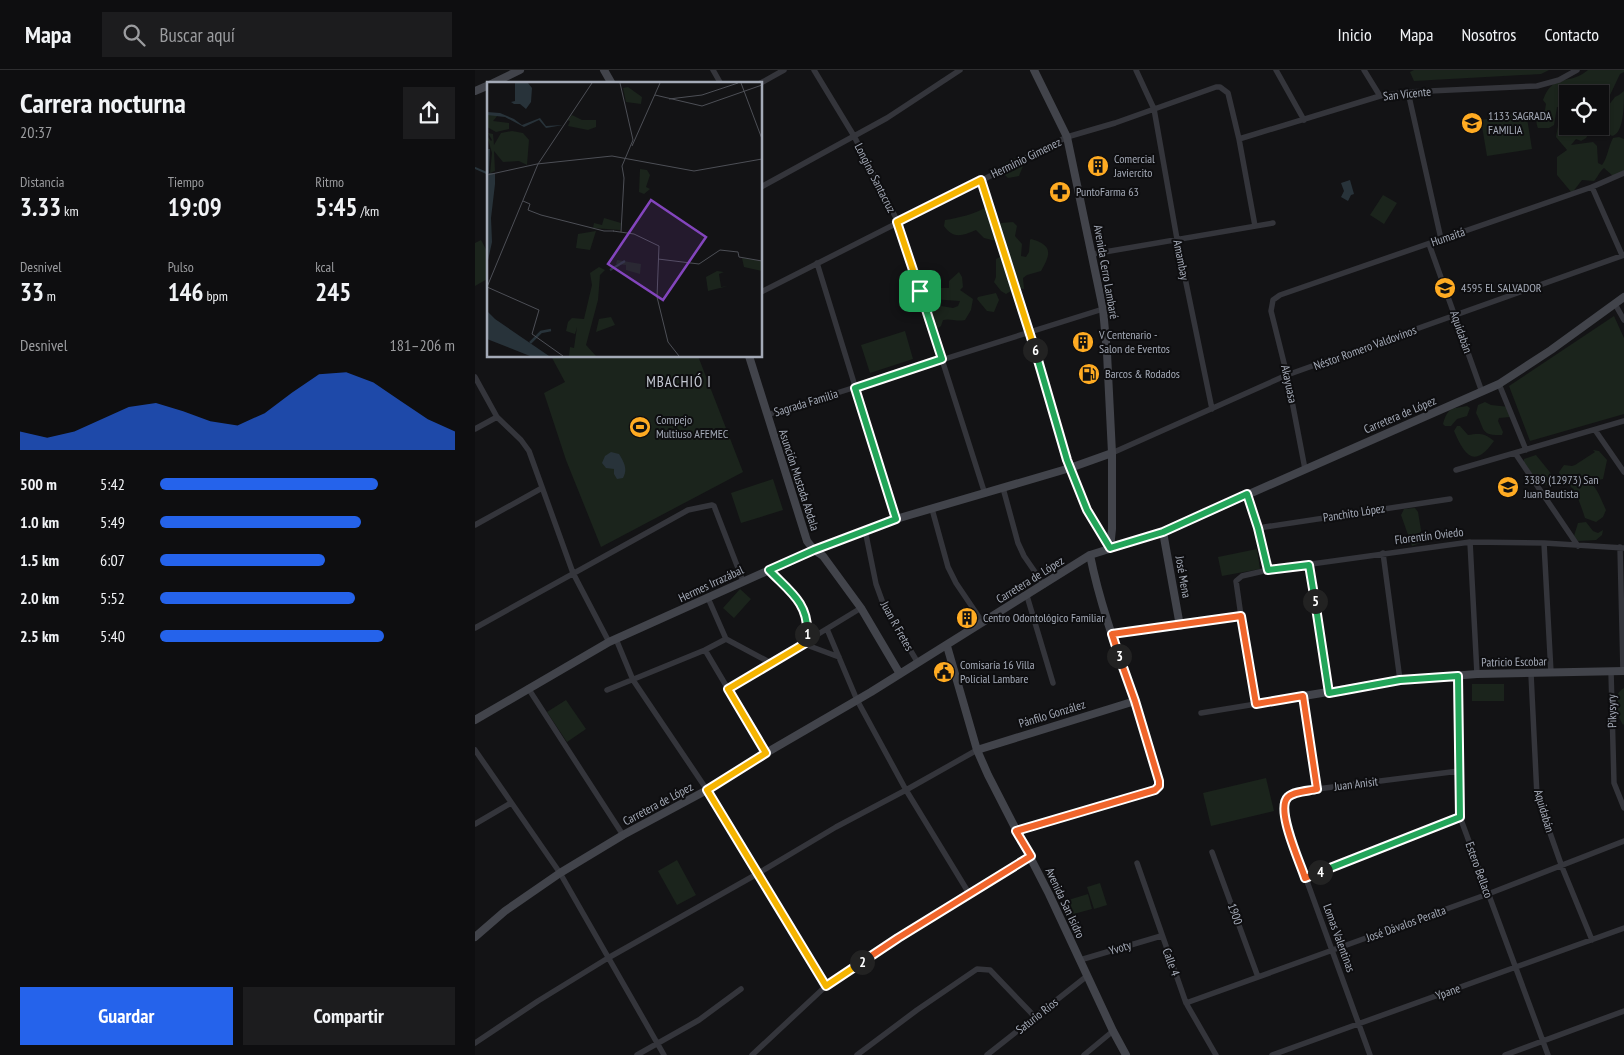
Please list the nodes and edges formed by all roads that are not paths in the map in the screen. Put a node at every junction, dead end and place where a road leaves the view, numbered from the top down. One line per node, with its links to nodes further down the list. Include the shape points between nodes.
1 (520, 70): 14 (street)
2 (604, 70): 15 (street)
3 (713, 70): 16 (street)
4 (784, 70): 17 (street)
5 (814, 70): 24 (street, Longino Santacruz)
6 (945, 70): 13 (street)
7 (960, 70): 13 (street)
8 (1034, 70): 25 (street, Avenida Cerro Lambaré)
9 (1136, 70): 22 (street, Amambay)
10 (1276, 70): 23 (street)
11 (1364, 70): 21 (street)
12 (1577, 70): 20 (street, San Vicente, via 1559,80 1537,86)
13 (949, 77): 24 (street)
14 (494, 82)
15 (611, 82)
16 (720, 82)
17 (763, 82)
18 (487, 85): 19 (street)
19 (475, 91)
20 (1407, 92): 21 (street, San Vicente); 35 (street)
21 (1380, 96): 23 (street, San Vicente)
22 (1154, 109): 25 (street, Herminio Gimenez); 26 (street, Herminio Gimenez, via 1220,87 1228,93); 34 (street, Amambay)
23 (1304, 120): 26 (street, San Vicente)
24 (854, 136): 29 (street); 31 (street, Longino Santacruz)
25 (1067, 137): 28 (street, Herminio Gimenez); 37 (street, Avenida Cerro Lambaré)
26 (1239, 139): 33 (street)
27 (1624, 173): 30 (street, Humaitá)
28 (981, 180): 31 (street, Herminio Gimenez); 47 (street)
29 (763, 186)
30 (1592, 187): 35 (street, Humaitá); 38 (street)
31 (897, 222): 39 (street, Herminio Gimenez); 49 (street, Longino Santacruz)
32 (1273, 223): 33 (street)
33 (1255, 226): 34 (street)
34 (1177, 239): 37 (street); 55 (street, Amambay)
35 (1441, 240): 36 (street, Humaitá)
36 (1429, 244): 42 (street, Humaitá); 45 (street, Aquidabán)
37 (1093, 254): 44 (street, Avenida Cerro Lambaré)
38 (1623, 255): 45 (street, Néstor Romero Valdovinos)
39 (817, 262): 40 (street, Herminio Gimenez); 53 (street)
40 (763, 291)
41 (1624, 297): 43 (street, Carretera de López)
42 (1273, 300): 50 (street, Akayuasa, via 1271,311)
43 (1615, 304): 46 (street); 52 (street, Carretera de López)
44 (1103, 309): 47 (street, Sagrada Familia); 62 (street, Avenida Cerro Lambaré)
45 (1456, 316): 50 (street, Néstor Romero Valdovinos); 54 (street, Aquidabán)
46 (1624, 320)
47 (1030, 332): 49 (street, Sagrada Familia); 64 (street)
48 (750, 358): 56 (street, Asunción Mustada Abdala)
49 (942, 359): 53 (street, Sagrada Familia); 70 (street, Longino Santacruz)
50 (1287, 375): 55 (street, Néstor Romero Valdovinos); 65 (street, Akayuasa)
51 (475, 377): 57 (street)
52 (1499, 384): 54 (street, Carretera de López); 61 (street)
53 (855, 388): 56 (street, Sagrada Familia); 74 (street)
54 (1482, 392): 65 (street, Carretera de López)
55 (1212, 409): 62 (street, Néstor Romero Valdovinos)
56 (767, 415): 84 (street, Asunción Mustada Abdala, via 807,541)
57 (497, 417): 59 (street); 68 (street, via 529,451)
58 (1624, 421): 60 (street)
59 (475, 429)
60 (1595, 430): 61 (street); 67 (street)
61 (1526, 450): 63 (street)
62 (1112, 453): 64 (street, Hermes Irrazábal); 82 (street, Avenida Cerro Lambaré)
63 (1515, 453): 66 (street); 81 (street)
64 (1070, 468): 69 (street, Hermes Irrazábal); 82 (street, via 1090,515)
65 (1305, 469): 71 (street, Carretera de López)
66 (1456, 470)
67 (1624, 472)
68 (542, 488): 75 (street); 90 (street)
69 (1003, 488): 70 (street, Hermes Irrazábal); 92 (street, via 1018,542)
70 (985, 494): 73 (street, Hermes Irrazábal)
71 (1247, 494): 76 (street); 78 (street, Carretera de López)
72 (1450, 498): 76 (street, Panchito López)
73 (932, 509): 74 (street, Hermes Irrazábal); 97 (street, via 948,567)
74 (896, 519): 77 (street, Hermes Irrazábal)
75 (475, 525)
76 (1258, 528): 89 (street)
77 (865, 530): 84 (street, Hermes Irrazábal); 109 (street, Juan R Fretes, via 884,606)
78 (1163, 532): 82 (street, Carretera de López); 99 (street, José Mena)
79 (1470, 542): 80 (street, Florentín Oviedo); 85 (street, Florentín Oviedo); 114 (street)
80 (1544, 543): 81 (street, Florentín Oviedo); 112 (street)
81 (1578, 546): 83 (street, Florentín Oviedo)
82 (1110, 548): 86 (street, Carretera de López)
83 (1622, 548): 111 (street)
84 (814, 550): 88 (street, Hermes Irrazábal); 95 (street, Asunción Mustada Abdala, via 823,556)
85 (1383, 553): 87 (street, Florentín Oviedo); 118 (street)
86 (1090, 555): 92 (street, Carretera de López); 101 (street)
87 (1309, 565): 89 (street, Florentín Oviedo); 123 (street)
88 (769, 570): 91 (street, Hermes Irrazábal); 104 (street, via 805,611)
89 (1268, 570): 96 (street, Florentín Oviedo, via 1236,581)
90 (573, 573): 91 (street, via 688,510 712,505); 98 (street); 103 (street)
91 (743, 581): 94 (street, Hermes Irrazábal)
92 (1044, 585): 93 (street, Carretera de López)
93 (1027, 596): 97 (street, Carretera de López); 119 (street)
94 (708, 598): 102 (street); 103 (street, Hermes Irrazábal)
95 (861, 608): 100 (street); 113 (street, Asunción Mustada Abdala)
96 (1241, 616): 99 (street); 127 (street)
97 (983, 622): 105 (street, Carretera de López)
98 (476, 626)
99 (1180, 626): 101 (street)
100 (827, 629): 104 (street); 107 (street)
101 (1112, 634): 126 (street)
102 (726, 639): 106 (street); 108 (street)
103 (613, 640): 117 (street); 120 (street, Hermes Irrazábal)
104 (804, 644): 107 (street); 108 (street)
105 (947, 646): 109 (street, Carretera de López); 131 (street, Avenida San Isidro)
106 (705, 650): 117 (street); 121 (street)
107 (839, 657): 125 (street)
108 (771, 663): 121 (street)
109 (918, 663): 113 (street, Carretera de López)
110 (1611, 671): 111 (street, Patricio Escobar); 112 (street, Patricio Escobar); 138 (street, Pikysyry, via 1614,780)
111 (1623, 671)
112 (1551, 673): 115 (street, Patricio Escobar)
113 (900, 674): 125 (street, Carretera de López)
114 (1477, 674): 115 (street, Patricio Escobar); 116 (street, Patricio Escobar)
115 (1531, 674): 148 (street, Aquidabán, via 1537,796)
116 (1458, 676): 118 (street, Patricio Escobar); 133 (street, Estero Bellaco)
117 (633, 680): 122 (street); 135 (street)
118 (1400, 680): 123 (street, Patricio Escobar)
119 (1053, 682)
120 (528, 688): 129 (street, Hermes Irrazábal); 143 (street)
121 (728, 689): 132 (street)
122 (607, 690)
123 (1329, 693): 124 (street, Patricio Escobar)
124 (1303, 696): 127 (street, Patricio Escobar); 134 (street)
125 (857, 700): 132 (street, Carretera de López); 136 (street)
126 (1135, 701): 131 (street, Pánfilo González); 142 (street, via 1159,786 1155,790)
127 (1256, 704): 128 (street)
128 (1201, 712)
129 (475, 720)
130 (475, 750): 137 (street)
131 (977, 750): 136 (street); 142 (street, Avenida San Isidro)
132 (766, 753): 135 (street, Carretera de López)
133 (1459, 771): 134 (street, Juan Anisit); 139 (street, Estero Bellaco)
134 (1317, 789): 141 (street, Juan Anisit, via 1294,794 1285,801 1283,810)
135 (707, 790): 143 (street, Carretera de López); 150 (street)
136 (906, 790): 150 (street); 153 (street)
137 (511, 803): 140 (street); 149 (street)
138 (1624, 808)
139 (1460, 817): 151 (street); 152 (street, Estero Bellaco)
140 (475, 824)
141 (1288, 829): 151 (street, Lomas Valentinas)
142 (1016, 831): 146 (street, Avenida San Isidro)
143 (623, 835): 149 (street, Carretera de López)
144 (1624, 841): 148 (street, José Dávalos Peralta)
145 (1212, 852): 163 (street, 1900)
146 (1031, 856): 153 (street); 160 (street, Avenida San Isidro)
147 (1137, 863): 155 (street, Calle 4)
148 (1562, 867): 152 (street, José Dávalos Peralta); 157 (street, Aquidabán)
149 (560, 872): 156 (street, Carretera de López); 159 (street)
150 (757, 874): 159 (street); 164 (street)
151 (1305, 878): 158 (street, Lomas Valentinas)
152 (1488, 894): 158 (street, José Dávalos Peralta); 161 (street, Estero Bellaco)
153 (970, 895): 164 (street)
154 (1624, 928): 157 (street, Ypane)
155 (1161, 936): 160 (street, Yvoty); 166 (street, Calle 4)
156 (475, 937)
157 (1592, 940): 161 (street, Ypane)
158 (1332, 950): 163 (street, José Dávalos Peralta); 169 (street, Lomas Valentinas)
159 (608, 958): 172 (street); 173 (street)
160 (1080, 960): 162 (street, Avenida San Isidro)
161 (1515, 968): 169 (street, Ypane); 171 (street, Estero Bellaco)
162 (1087, 976): 168 (street, Saturio Ríos); 170 (street, Avenida San Isidro)
163 (1258, 977): 166 (street, José Dávalos Peralta)
164 (826, 986): 177 (street)
165 (741, 990): 173 (street, via 699,1020)
166 (1186, 1004): 182 (street, Calle 4)
167 (1624, 1011): 171 (street)
168 (1035, 1016): 174 (street, via 990,970 977,969 917,1010); 179 (street, Saturio Ríos)
169 (1359, 1024): 183 (street, Ypane); 184 (street, Lomas Valentinas)
170 (1113, 1031): 180 (street); 181 (street, Avenida San Isidro)
171 (1543, 1042): 185 (street); 186 (street, Estero Bellaco)
172 (475, 1043)
173 (657, 1044): 175 (street); 176 (street)
174 (864, 1053): 178 (street)
175 (637, 1055)
176 (664, 1055)
177 (752, 1055)
178 (857, 1055)
179 (987, 1055)
180 (1084, 1055)
181 (1127, 1055)
182 (1216, 1055)
183 (1272, 1055)
184 (1370, 1055)
185 (1505, 1055)
186 (1547, 1055)

